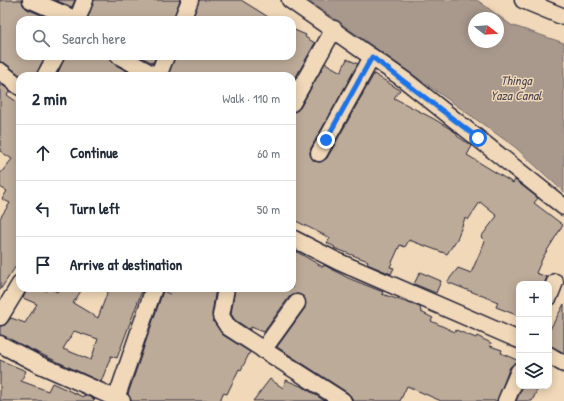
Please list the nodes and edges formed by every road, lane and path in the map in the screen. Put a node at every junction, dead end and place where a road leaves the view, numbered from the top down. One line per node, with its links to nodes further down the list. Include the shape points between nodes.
1 (31, 0): 6 (street)
2 (86, 0): 7 (street)
3 (190, 0): 8 (street)
4 (290, 0): 10 (street)
5 (523, 0): 9 (street)
6 (68, 16)
7 (79, 16)
8 (184, 16)
9 (564, 17)
10 (334, 29): 11 (street); 20 (street)
11 (372, 57): 21 (street); 22 (street, via 406,81)
12 (54, 60): 16 (street)
13 (126, 60): 17 (street)
14 (164, 60): 18 (street)
15 (0, 71): 19 (street)
16 (47, 72)
17 (149, 72)
18 (159, 72)
19 (16, 84)
20 (296, 96)
21 (319, 153)
22 (564, 207)
23 (296, 240): 31 (street, via 338,262)
24 (555, 282): 25 (street)
25 (552, 290)
26 (16, 291): 30 (street)
27 (153, 292): 37 (street)
28 (225, 292): 33 (street, via 221,316 228,327)
29 (297, 303): 33 (street)
30 (0, 317)
31 (516, 339)
32 (0, 344): 37 (street)
33 (263, 350): 38 (street)
34 (552, 358): 35 (street)
35 (564, 364)
36 (516, 378): 39 (street)
37 (119, 400)
38 (344, 401)
39 (506, 401)

